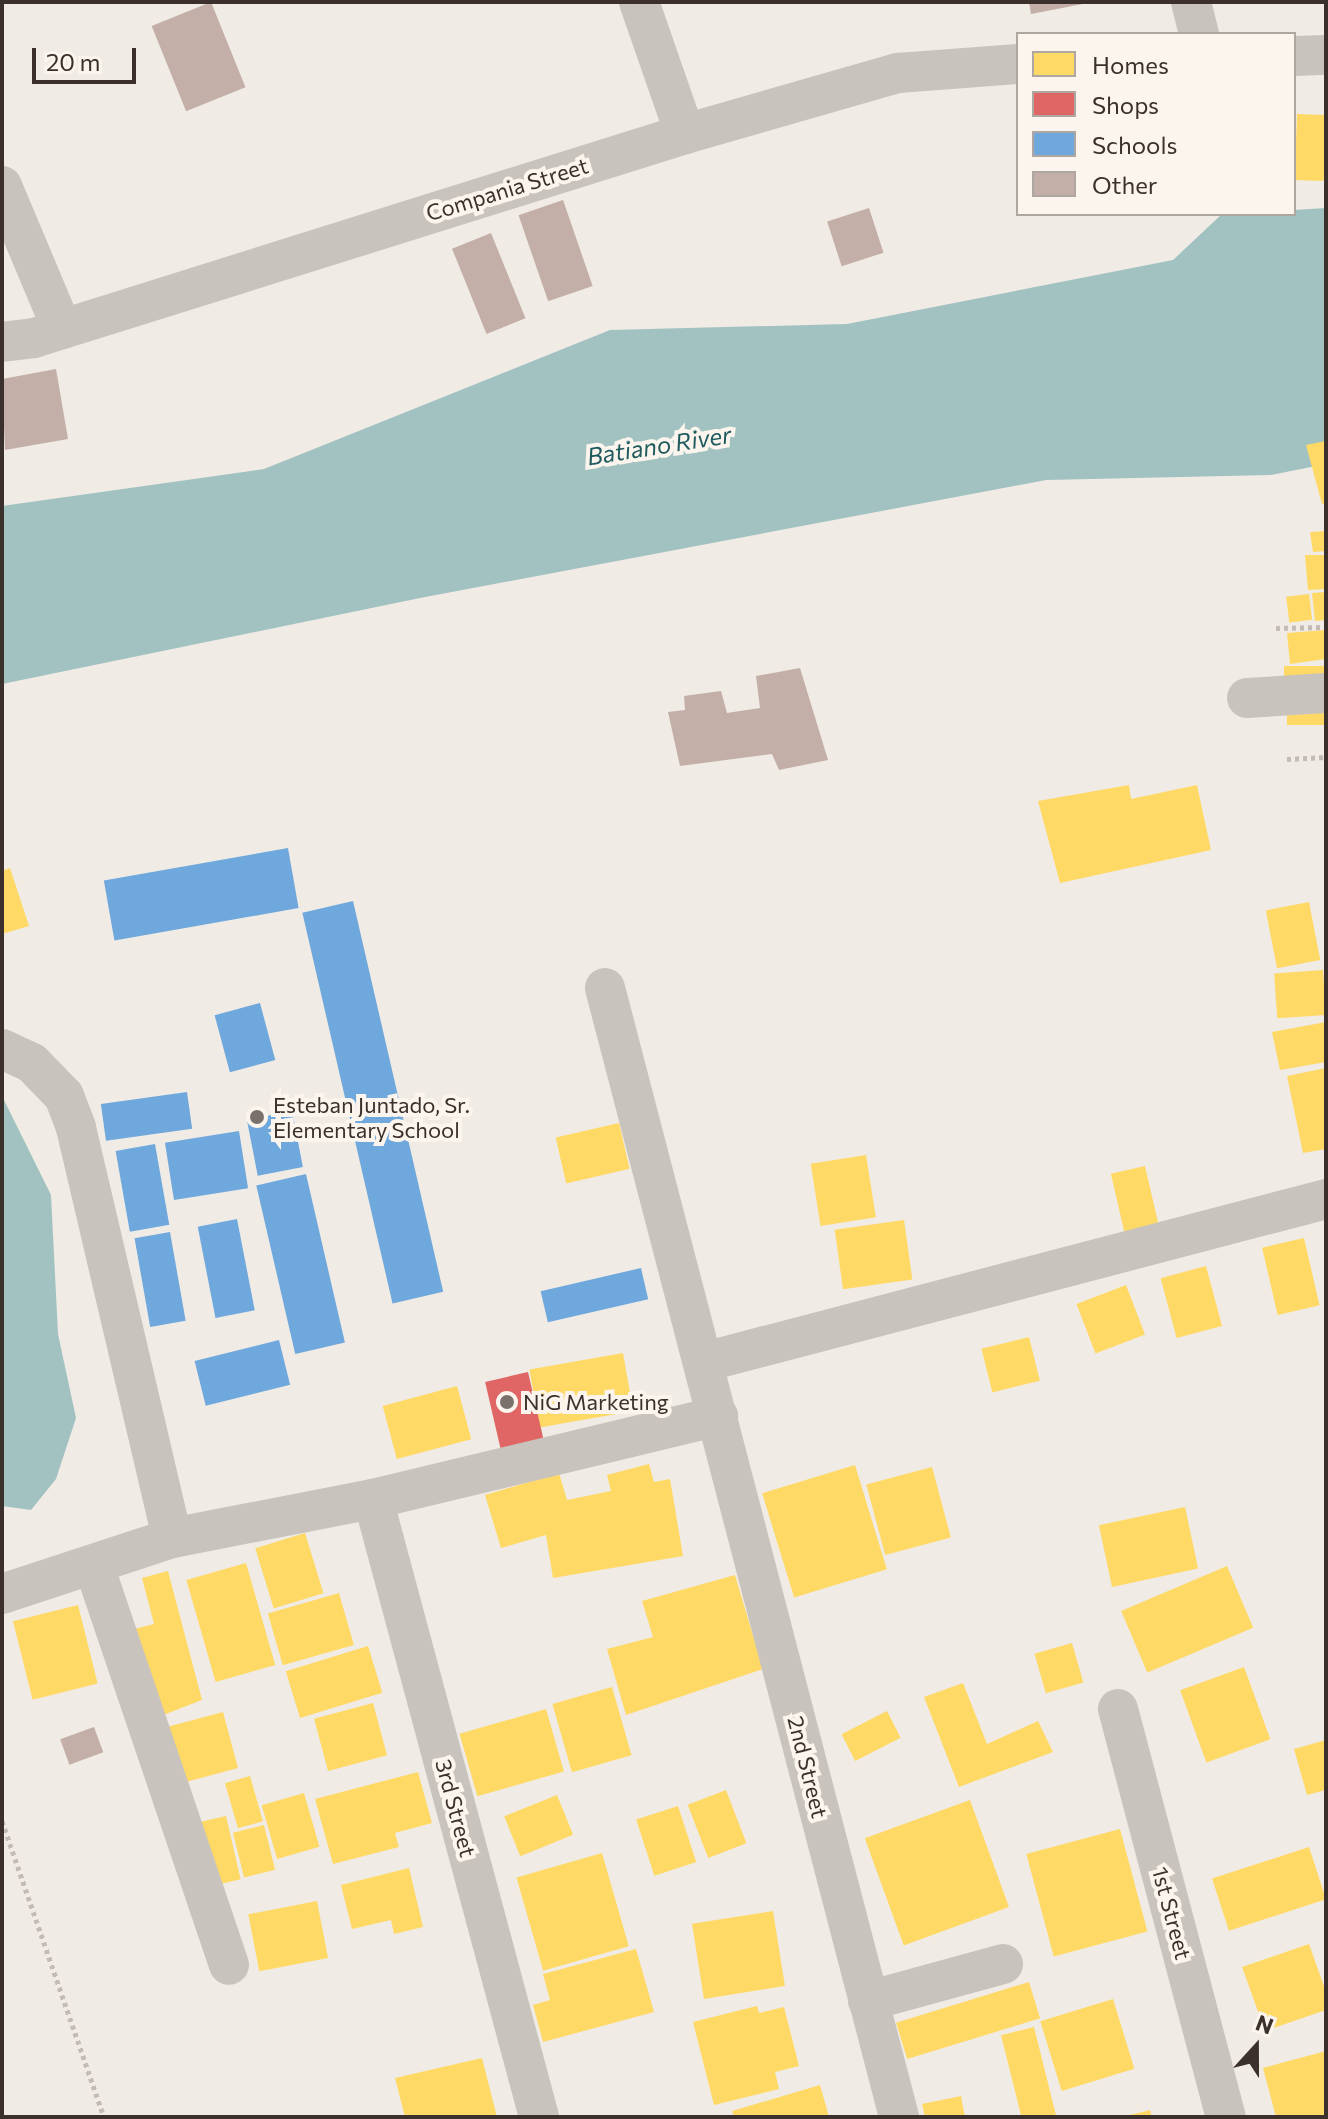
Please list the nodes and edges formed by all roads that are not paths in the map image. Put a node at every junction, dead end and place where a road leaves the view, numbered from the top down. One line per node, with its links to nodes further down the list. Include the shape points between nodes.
1 (639, 2): 7 (street)
2 (1191, 2): 3 (street)
3 (1198, 32)
4 (1326, 55): 5 (street)
5 (1296, 56)
6 (1016, 64): 7 (street, Compania Street, via 898,73)
7 (685, 134): 9 (street, Compania Street)
8 (2, 186): 9 (street)
9 (62, 329): 10 (street, Compania Street)
10 (2, 342)
11 (1326, 693): 12 (street)
12 (1247, 698)
13 (605, 988): 16 (street, 2nd Street)
14 (2, 1049): 19 (street, via 32,1063 64,1096 76,1128)
15 (1326, 1199): 16 (street)
16 (704, 1362): 17 (street, 2nd Street)
17 (718, 1416): 18 (street); 25 (street, 2nd Street)
18 (373, 1499): 19 (street); 26 (street, 3rd Street)
19 (172, 1538): 20 (street)
20 (94, 1566): 21 (street); 24 (street)
21 (2, 1594)
22 (1118, 1709): 28 (street, 1st Street)
23 (1003, 1964): 25 (street)
24 (229, 1965)
25 (868, 2001): 27 (street, 2nd Street)
26 (539, 2117)
27 (899, 2117)
28 (1226, 2117)

